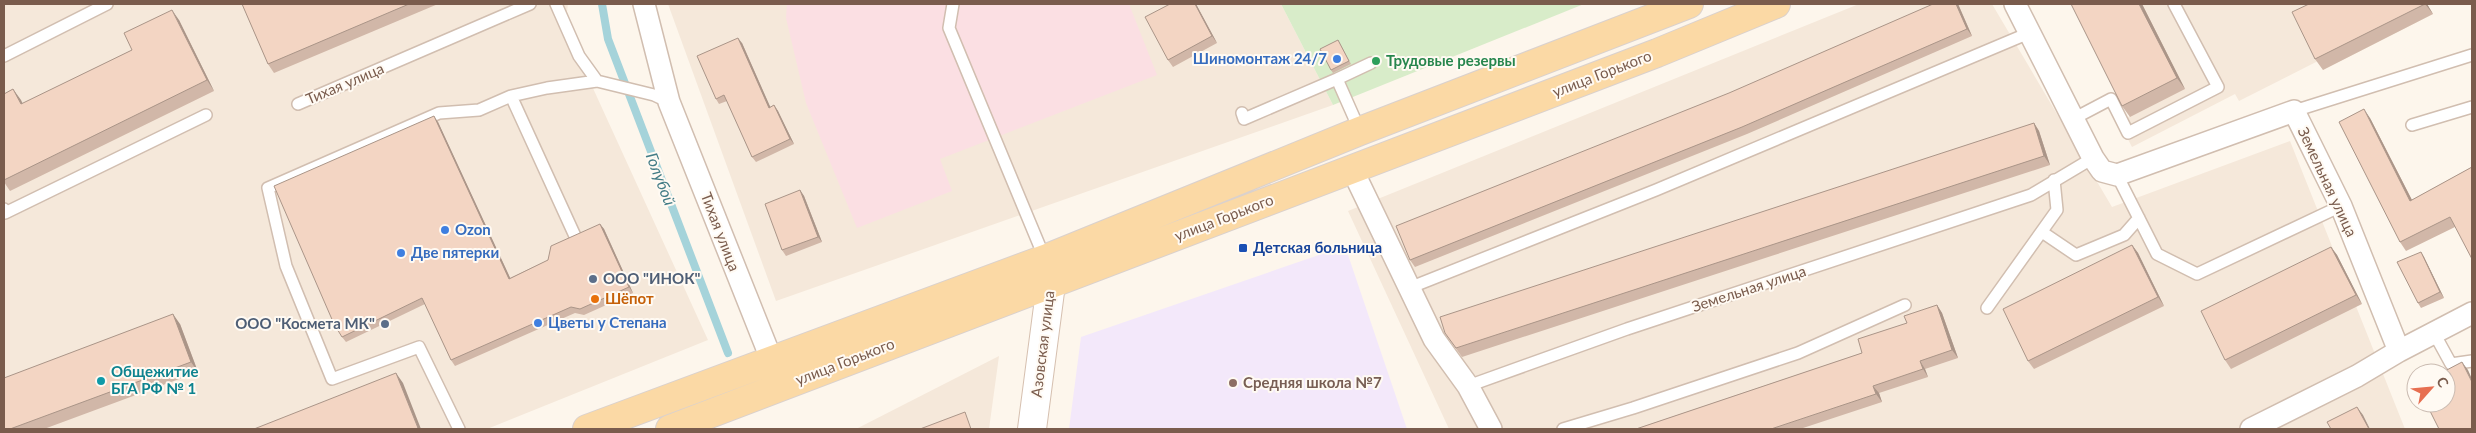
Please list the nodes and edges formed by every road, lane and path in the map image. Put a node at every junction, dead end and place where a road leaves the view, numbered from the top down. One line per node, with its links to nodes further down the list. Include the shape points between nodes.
1 (107, 4): 12 (lane)
2 (530, 4): 18 (lane, Тихая улица)
3 (556, 4): 15 (lane, via 579,56)
4 (644, 4): 17 (street, Тихая улица)
5 (953, 4): 35 (lane, via 948,28)
6 (1689, 4): 25 (main road, улица Горького)
7 (1776, 4): 27 (main road, улица Горького, via 1657,53)
8 (2015, 4): 10 (street)
9 (2174, 4): 23 (lane, via 2218,87 2128,133 2111,100)
10 (2029, 33): 23 (street); 36 (lane, via 1656,190)
11 (2472, 55): 20 (lane)
12 (4, 56)
13 (1371, 63): 14 (lane)
14 (1337, 79): 21 (lane, via 1244,118); 25 (lane)
15 (597, 81): 16 (lane); 17 (lane)
16 (511, 96): 34 (lane); 45 (lane, via 479,110 439,112 268,188 286,266 332,379 419,347)
17 (662, 98): 42 (street, Тихая улица)
18 (298, 104)
19 (2472, 107): 24 (lane)
20 (2294, 111): 28 (street, Земельная улица); 30 (street, Земельная улица)
21 (1242, 113)
22 (206, 115): 31 (lane, via 5,213)
23 (2074, 119): 26 (street)
24 (2412, 125)
25 (1360, 131): 35 (main road, улица Горького)
26 (2093, 158): 28 (street, via 2102,171); 29 (lane, Земельная улица)
27 (1352, 169): 35 (main road, улица Горького); 36 (street)
28 (2117, 176): 32 (lane)
29 (2054, 180): 33 (lane, via 2057,210); 44 (lane, Земельная улица, via 2031,195 1627,329)
30 (2341, 206): 32 (lane, via 2197,274 2157,254); 41 (street, Земельная улица)
31 (4, 210)
32 (2139, 218): 33 (lane, via 2124,235 2076,255)
33 (2042, 232): 38 (lane)
34 (575, 236)
35 (1048, 272): 42 (main road, улица Горького); 47 (main road, улица Горького); 48 (main road, Азовская улица)
36 (1409, 288): 44 (street, via 1434,339)
37 (1905, 306): 50 (lane, via 1798,353)
38 (1987, 308)
39 (2472, 313): 40 (street)
40 (2434, 332): 41 (street); 43 (lane, via 2451,364)
41 (2399, 351): 51 (street, via 2357,376)
42 (772, 361): 46 (main road, улица Горького)
43 (2472, 361)
44 (1468, 386): 49 (street)
45 (459, 429)
46 (587, 429)
47 (670, 429)
48 (1032, 429)
49 (1491, 429)
50 (1563, 429)
51 (2251, 429)

